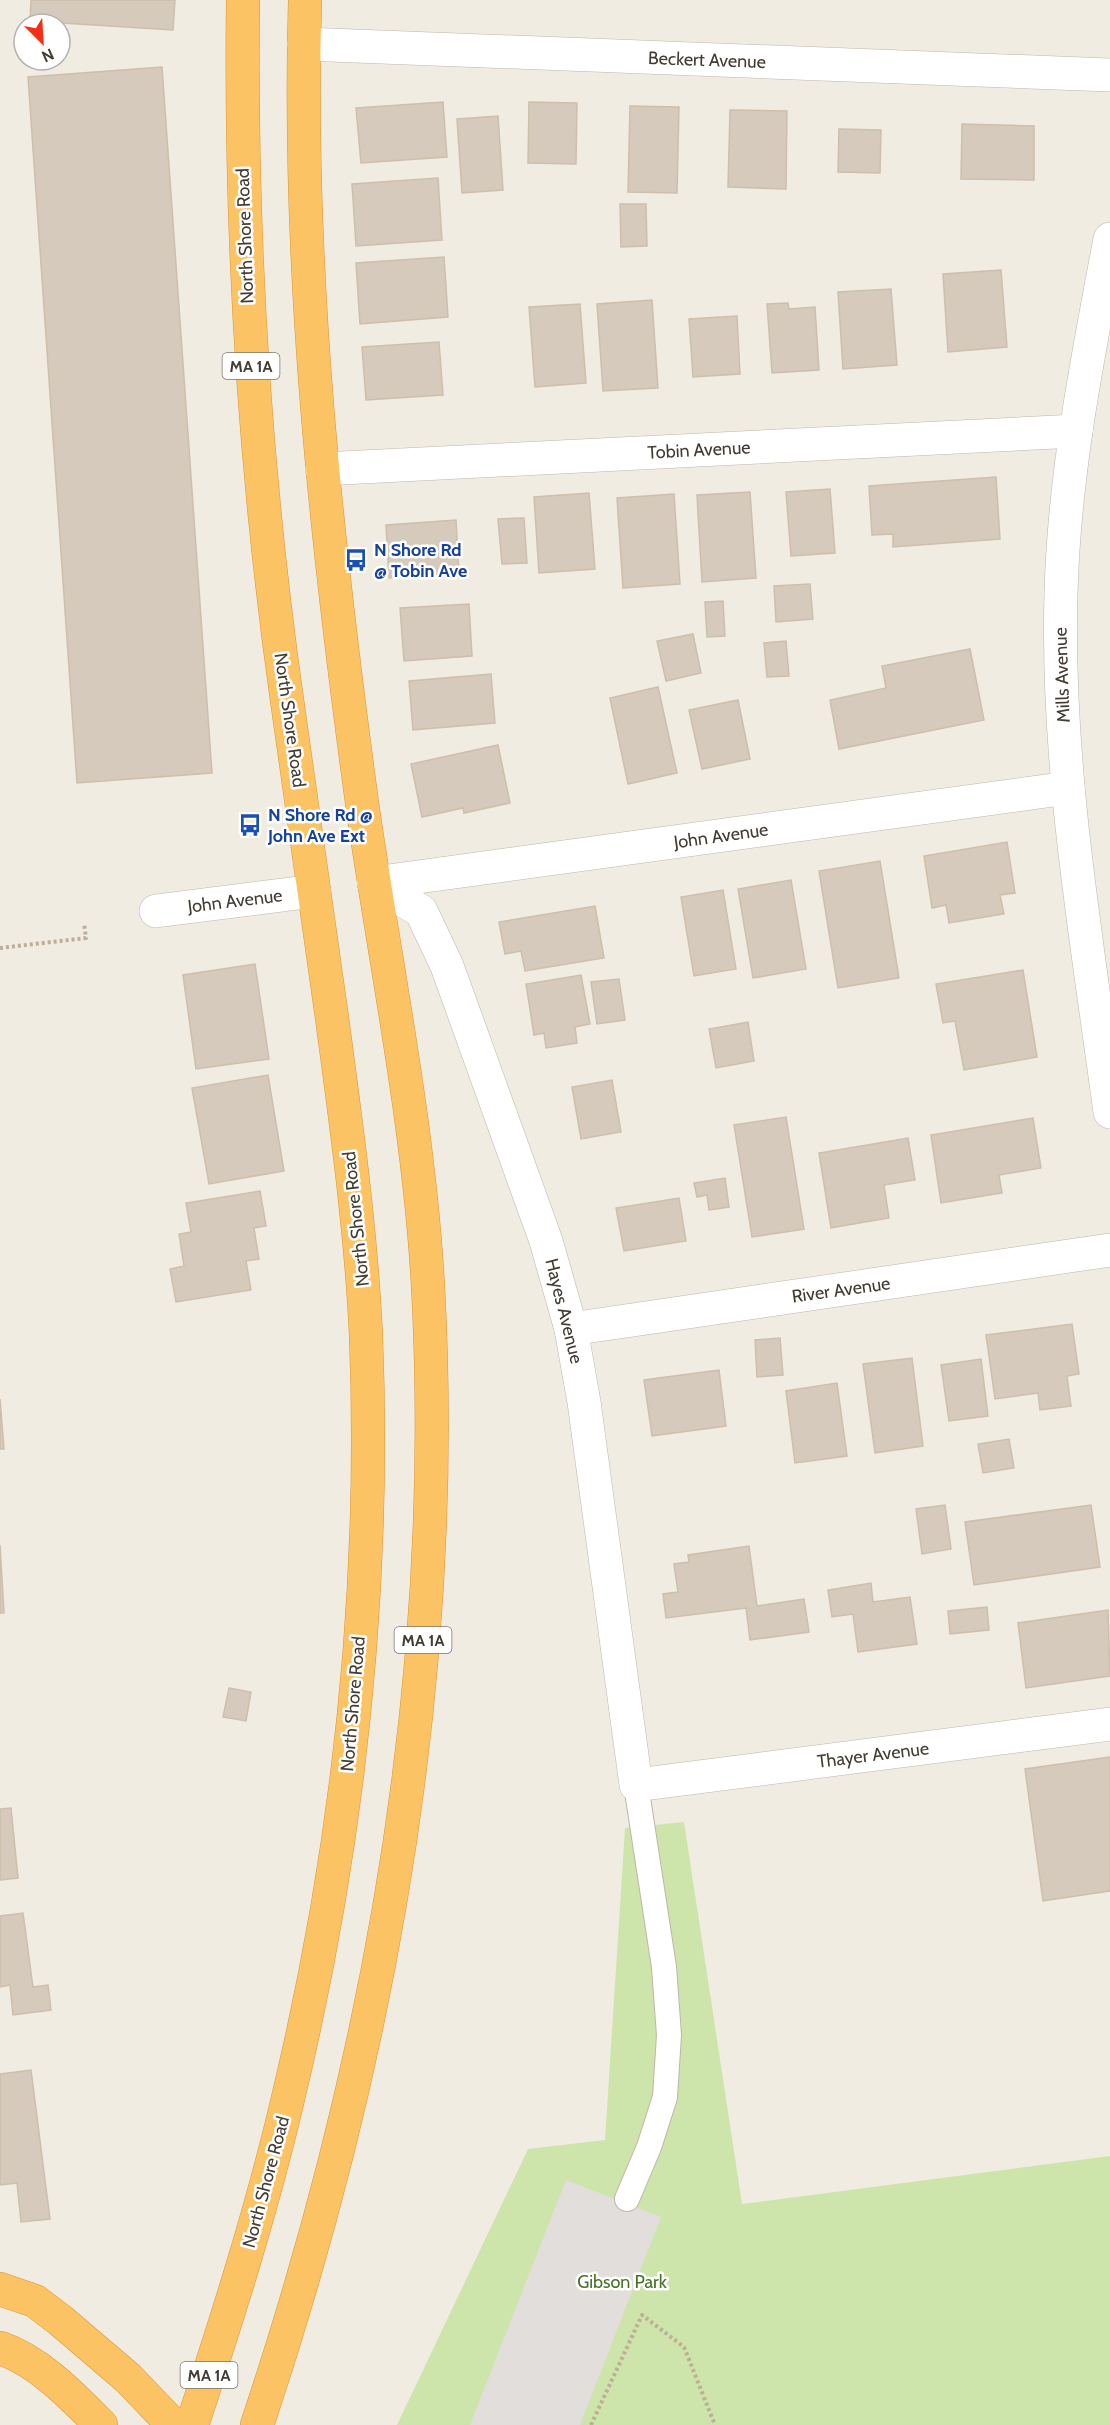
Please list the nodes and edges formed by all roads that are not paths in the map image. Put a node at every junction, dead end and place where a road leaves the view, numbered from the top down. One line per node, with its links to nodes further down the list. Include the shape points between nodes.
1 (243, 0): 10 (highway, North Shore Road / MA 1A, via 244,226 255,425)
2 (305, 0): 3 (highway, MA 1A)
3 (304, 44): 4 (street, Beckert Avenue); 7 (highway, MA 1A, via 307,260)
4 (1110, 75)
5 (1110, 239): 6 (street, Mills Avenue)
6 (1076, 431): 7 (street, Tobin Avenue); 8 (street, Mills Avenue, via 1061,592)
7 (322, 468): 9 (highway, MA 1A)
8 (1068, 788): 9 (street, John Avenue); 12 (street, Mills Avenue)
9 (374, 883): 14 (street, Hayes Avenue, via 421,911 447,966 546,1241); 23 (highway, MA 1A, via 412,1125 428,1281 431,1441 426,1598 413,1754 376,1985 341,2142)
10 (314, 891): 11 (street, John Avenue); 22 (highway, North Shore Road / MA 1A, via 361,1255 368,1412 363,1580 353,1719 319,1953 288,2099 225,2325)
11 (156, 911)
12 (1110, 1112)
13 (1110, 1250): 14 (street, River Avenue)
14 (571, 1329): 16 (street, Hayes Avenue)
15 (1110, 1724): 16 (street, Thayer Avenue)
16 (636, 1785): 17 (lane, via 664,1968 669,2035 665,2097)
17 (627, 2199)
18 (0, 2289): 21 (highway, via 34,2301 60,2319 128,2378)
19 (0, 2348): 20 (highway, via 49,2377)
20 (101, 2425)
21 (173, 2425)
22 (192, 2425)
23 (257, 2425)

